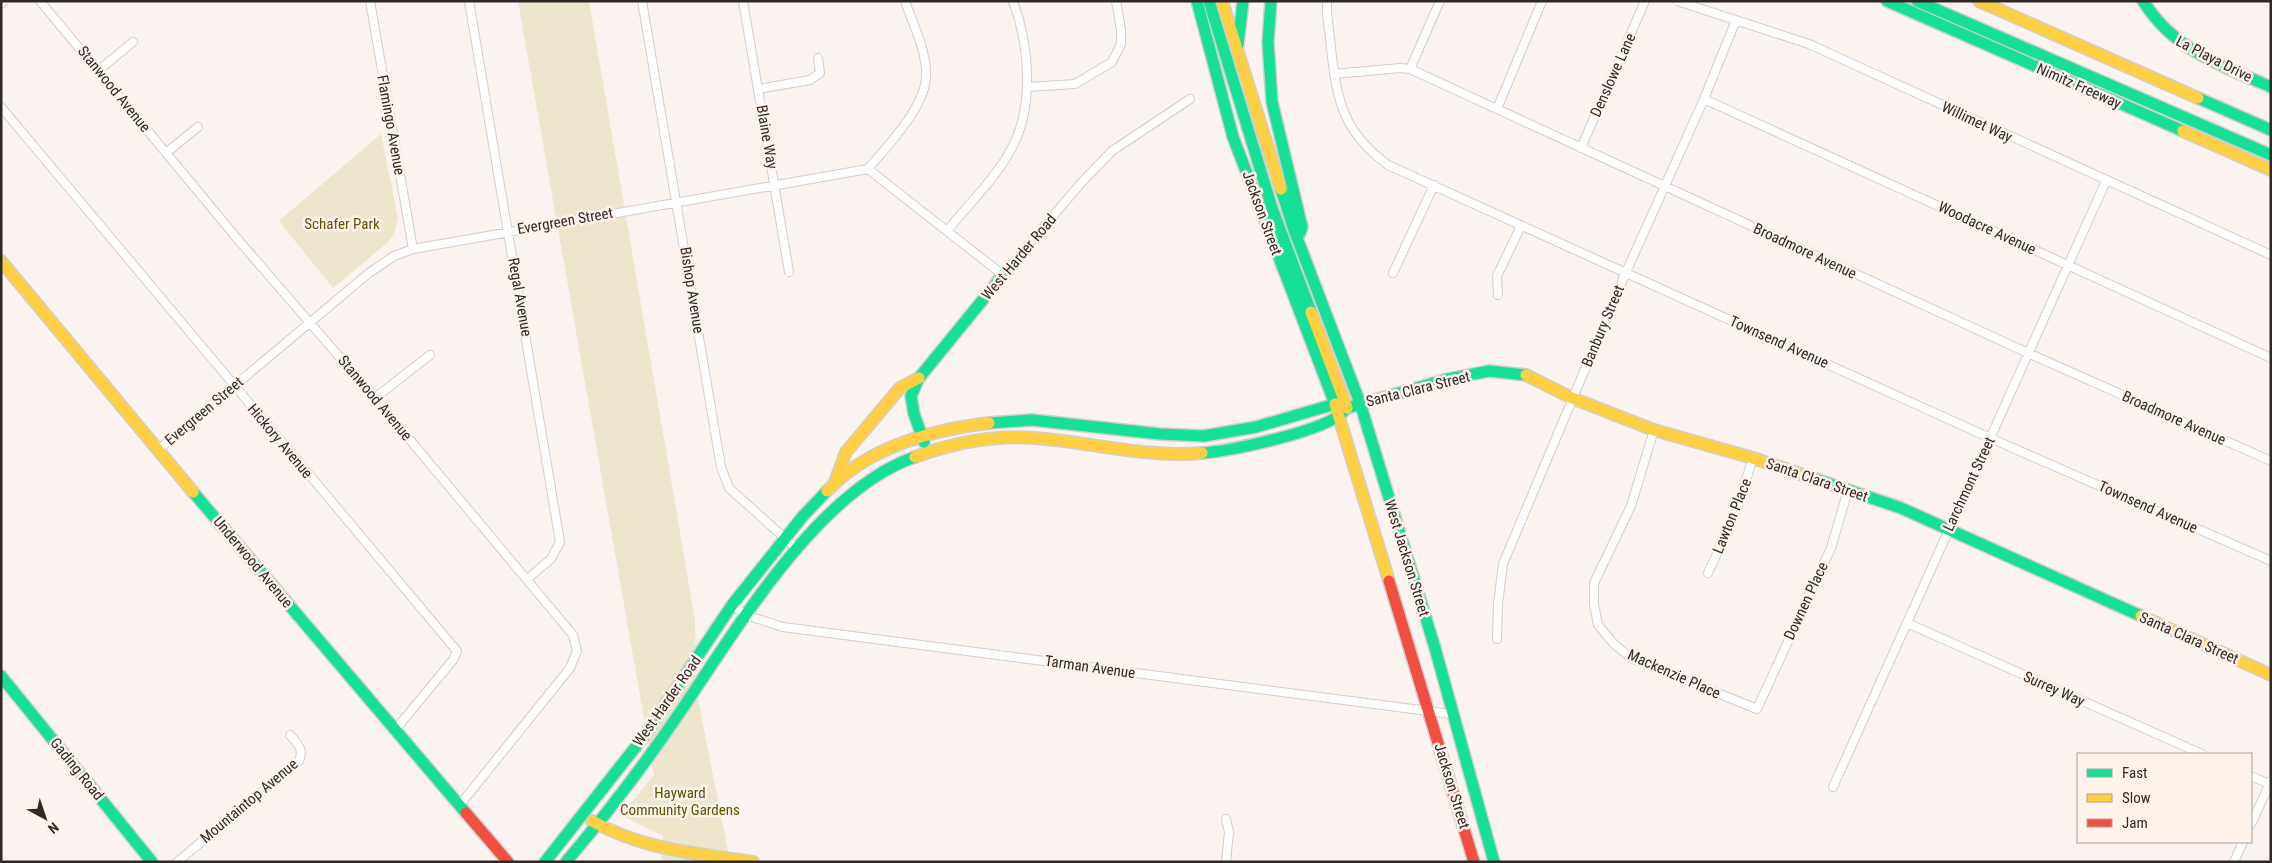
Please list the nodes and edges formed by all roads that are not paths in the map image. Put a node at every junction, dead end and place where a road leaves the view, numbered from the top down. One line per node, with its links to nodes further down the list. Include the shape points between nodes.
1 (4, 1): 26 (street)
2 (40, 1): 32 (street, Stanwood Avenue)
3 (370, 1): 59 (street, Flamingo Avenue)
4 (469, 1): 56 (street, Regal Avenue)
5 (642, 1): 54 (street, Bishop Avenue)
6 (744, 1): 37 (street, Blaine Way)
7 (905, 1): 48 (street, via 924,54 927,73 924,88 913,112)
8 (1013, 1): 35 (street, via 1026,53)
9 (1116, 1): 35 (street, via 1121,44 1112,62 1075,84)
10 (1194, 1): 27 (main road)
11 (1198, 1): 27 (main road)
12 (1209, 1): 78 (main road, via 1272,208)
13 (1222, 1): 31 (main road, Jackson Street)
14 (1243, 1): 31 (main road)
15 (1271, 1): 58 (main road, via 1268,42 1272,102 1302,228)
16 (1327, 1): 34 (street)
17 (1440, 1): 33 (street)
18 (1542, 1): 41 (street)
19 (1646, 1): 45 (street, Denslowe Lane)
20 (1678, 1): 28 (street, Willimet Way)
21 (1887, 1): 49 (main road, Nimitz Freeway)
22 (1917, 1): 47 (main road)
23 (1939, 1): 44 (main road)
24 (1979, 1): 43 (main road)
25 (2143, 1): 36 (main road, La Playa Drive, via 2159,26 2182,46)
26 (1, 4)
27 (1202, 17): 76 (main road, Jackson Street, via 1233,137)
28 (1736, 20): 39 (street, Banbury Street); 50 (street, Willimet Way, via 1809,44)
29 (133, 42): 32 (street)
30 (818, 58): 37 (street, via 820,73 810,80)
31 (1238, 59): 58 (main road, Jackson Street)
32 (99, 70): 46 (street, Stanwood Avenue)
33 (1410, 70): 34 (street, Broadmore Avenue, via 1400,68); 41 (street, Broadmore Avenue)
34 (1334, 74): 52 (street, Townsend Avenue, via 1342,108 1354,133 1368,150 1388,165)
35 (1027, 87): 57 (street, via 1020,133 1009,154)
36 (2271, 87)
37 (758, 89): 51 (street, Blaine Way)
38 (1190, 99): 66 (street, West Harder Road, via 1112,151 1081,182)
39 (1704, 99): 53 (street, Banbury Street); 62 (street, Woodacre Avenue)
40 (1, 107): 73 (street, Hickory Avenue)
41 (1497, 109): 45 (street, Broadmore Avenue)
42 (198, 127): 46 (street)
43 (2271, 130)
44 (2271, 146)
45 (1581, 148): 53 (street, Broadmore Avenue)
46 (166, 154): 68 (street, Stanwood Avenue)
47 (2271, 155)
48 (868, 169): 51 (street, Evergreen Street); 57 (street)
49 (2271, 170)
50 (2106, 181): 60 (street, Willimet Way); 62 (street, Larchmont Street)
51 (775, 185): 54 (street, Evergreen Street); 63 (street, Blaine Way)
52 (1434, 186): 55 (street, Townsend Avenue); 65 (street)
53 (1663, 186): 64 (street, Banbury Street); 69 (street, Broadmore Avenue)
54 (678, 202): 56 (street, Evergreen Street); 90 (street, Bishop Avenue, via 728,488)
55 (1521, 226): 64 (street, Townsend Avenue); 67 (street, via 1497,276)
56 (508, 231): 59 (street, Evergreen Street); 96 (street, Regal Avenue, via 560,542 552,558)
57 (947, 231): 66 (street)
58 (1298, 238): 77 (main road, Jackson Street)
59 (413, 248): 68 (street, Evergreen Street, via 374,268)
60 (2271, 255)
61 (1, 261): 83 (main road, Underwood Avenue)
62 (2068, 265): 69 (street, Larchmont Street); 71 (street, Woodacre Avenue)
63 (789, 272)
64 (1625, 272): 75 (street, Banbury Street); 82 (street, Townsend Avenue)
65 (1393, 273)
66 (1003, 275): 72 (main road, West Harder Road)
67 (1498, 295)
68 (310, 322): 73 (street, Evergreen Street); 74 (street, Stanwood Avenue)
69 (2028, 353): 82 (street, Larchmont Street); 86 (street, Broadmore Avenue)
70 (430, 355): 74 (street)
71 (2271, 358)
72 (919, 378): 81 (main road, West Harder Road, via 911,396); 87 (main road, via 900,388 846,452)
73 (234, 386): 83 (street, Evergreen Street); 106 (street, Hickory Avenue, via 457,651)
74 (375, 398): 96 (street, Stanwood Avenue)
75 (1572, 398): 77 (main road, Santa Clara Street, via 1525,375 1489,371 1440,380); 80 (main road, Santa Clara Street); 100 (street, Banbury Street, via 1503,564)
76 (1335, 404): 78 (main road, Santa Clara Street); 79 (main road, West Jackson Street); 81 (main road, via 1256,427 1204,436 1032,420 963,426)
77 (1360, 404): 78 (main road, Santa Clara Street); 105 (main road, West Jackson Street)
78 (1347, 408): 79 (main road, Santa Clara Street)
79 (1339, 418): 84 (main road, via 1243,448 1214,453 1160,454 1047,439 1006,438 964,442); 104 (main road, West Jackson Street)
80 (1654, 430): 85 (main road, Santa Clara Street); 103 (street, Mackenzie Place, via 1631,506 1594,584 1598,625 1631,658)
81 (922, 436): 84 (main road, West Harder Road); 87 (main road, via 875,455)
82 (1990, 438): 89 (street, Larchmont Street); 92 (street, Townsend Avenue)
83 (159, 449): 106 (main road, Underwood Avenue)
84 (928, 451): 91 (main road, via 885,468 853,490 820,520)
85 (1753, 458): 88 (main road, Santa Clara Street); 94 (street, Lawton Place, via 1734,517)
86 (2271, 461)
87 (835, 482): 90 (main road)
88 (1848, 490): 89 (main road, Santa Clara Street); 103 (street, Downen Place, via 1831,548)
89 (1948, 529): 99 (street, Larchmont Street); 101 (main road, Santa Clara Street)
90 (785, 538): 91 (street, Bishop Avenue); 93 (main road, West Harder Road)
91 (797, 549): 95 (main road, West Harder Road)
92 (2271, 561)
93 (763, 566): 95 (main road); 97 (main road, West Harder Road)
94 (1708, 573)
95 (776, 576): 98 (main road, West Harder Road)
96 (527, 579): 112 (street, Stanwood Avenue, via 573,635 577,651 570,668)
97 (732, 606): 98 (street, Tarman Avenue); 113 (main road, West Harder Road, via 645,735)
98 (746, 615): 104 (street, Tarman Avenue, via 783,627); 116 (main road, West Harder Road, via 646,761)
99 (1907, 623): 108 (street, Surrey Way); 111 (street, Larchmont Street)
100 (1497, 639)
101 (2271, 674)
102 (1, 676): 118 (main road, Gading Road)
103 (1757, 709)
104 (1430, 711): 105 (street, Tarman Avenue); 125 (main road, Jackson Street)
105 (1452, 714): 126 (main road, Jackson Street)
106 (394, 730): 112 (main road, Underwood Avenue)
107 (290, 735): 119 (street, Mountaintop Avenue, via 301,748 299,761)
108 (2200, 753)
109 (2252, 776): 110 (street)
110 (2270, 783): 115 (street)
111 (1833, 787)
112 (459, 806): 120 (main road, Underwood Avenue)
113 (582, 816): 116 (main road); 121 (main road, West Harder Road)
114 (1226, 819): 124 (street)
115 (2252, 822)
116 (597, 825): 122 (main road, West Harder Road); 123 (main road, via 630,841 655,848)
117 (2243, 843): 127 (street)
118 (152, 862)
119 (177, 862)
120 (508, 862)
121 (545, 862)
122 (566, 862)
123 (753, 862)
124 (1226, 862)
125 (1474, 862)
126 (1494, 862)
127 (2234, 862)

